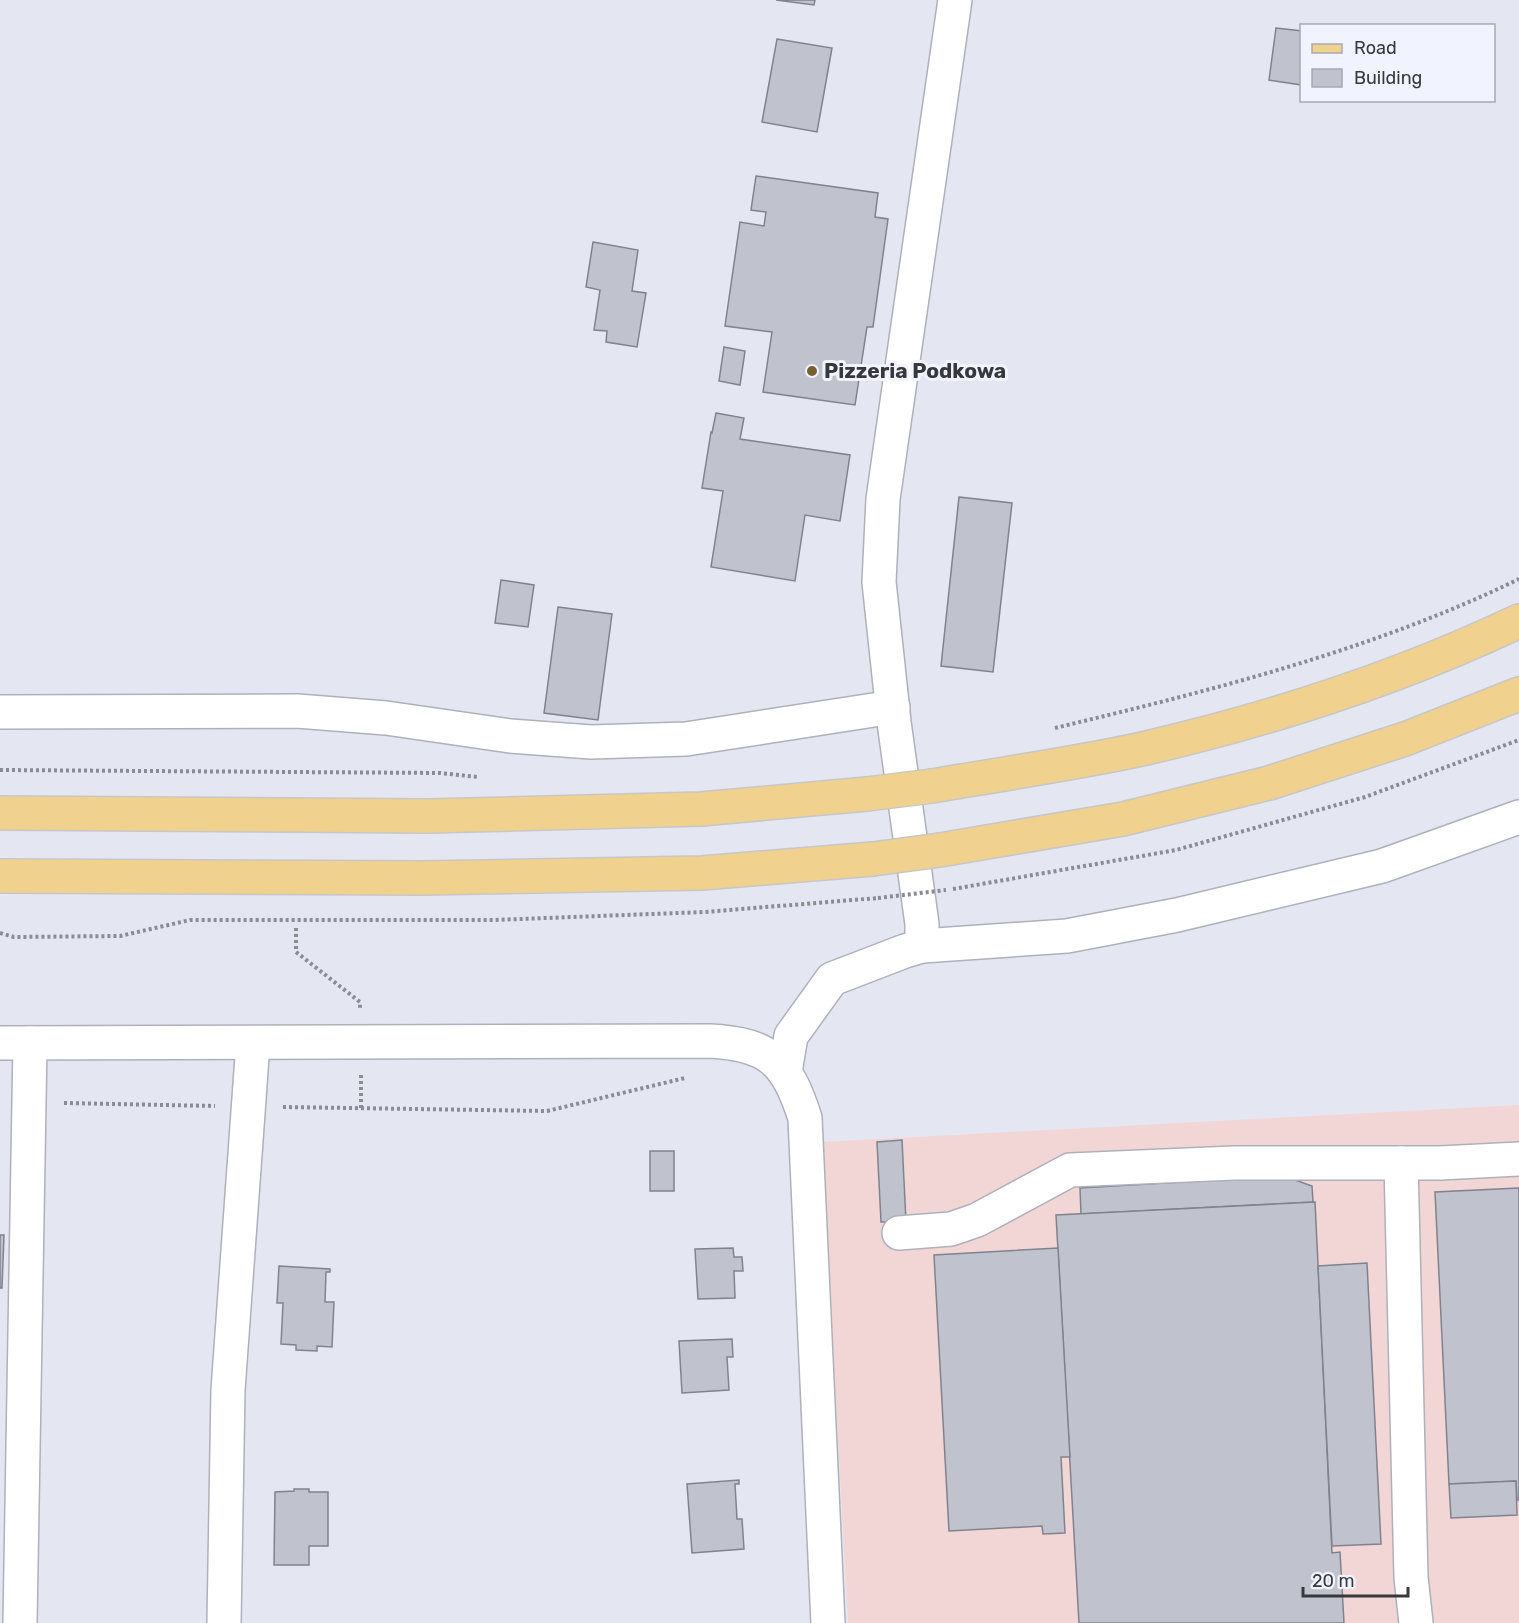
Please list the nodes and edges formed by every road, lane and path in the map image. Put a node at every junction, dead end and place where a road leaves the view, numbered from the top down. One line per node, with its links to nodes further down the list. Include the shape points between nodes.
1 (955, 0): 5 (street, via 883,499 879,582)
2 (1519, 579): 7 (path, via 1412,625 1273,672)
3 (1519, 621): 10 (main road, bridge, via 1457,651 1318,702 1141,749 932,786 701,809 429,816)
4 (1519, 694): 12 (main road, bridge, via 1405,739 1269,783 1123,819 873,859 702,873 423,879)
5 (893, 707): 6 (street, via 686,739 591,742 297,711); 16 (street)
6 (0, 712)
7 (1048, 729)
8 (0, 770): 9 (path, via 440,773)
9 (485, 778)
10 (0, 813)
11 (1519, 817): 16 (street, via 1382,866 1177,915 1067,936)
12 (0, 876)
13 (946, 890): 15 (path, bridge, via 704,912 494,920 190,920 120,936 14,937)
14 (296, 928): 17 (path, via 296,952 360,1002)
15 (0, 933)
16 (922, 946): 21 (street, via 832,979 791,1036)
17 (360, 1013)
18 (253, 1042): 19 (street); 21 (street, via 736,1042 752,1046); 24 (street)
19 (15, 1043): 23 (street)
20 (361, 1069): 25 (path)
21 (785, 1072): 31 (street, via 805,1118)
22 (686, 1078): 25 (path, via 547,1111)
23 (28, 1102): 24 (path); 29 (street)
24 (248, 1107): 25 (path); 30 (street, via 228,1390)
25 (361, 1108)
26 (1519, 1159): 27 (street)
27 (1401, 1163): 28 (street, via 1234,1163 1070,1170 977,1220 951,1229); 32 (street, via 1411,1577)
28 (899, 1233)
29 (20, 1623)
30 (224, 1623)
31 (828, 1623)
32 (1416, 1623)

